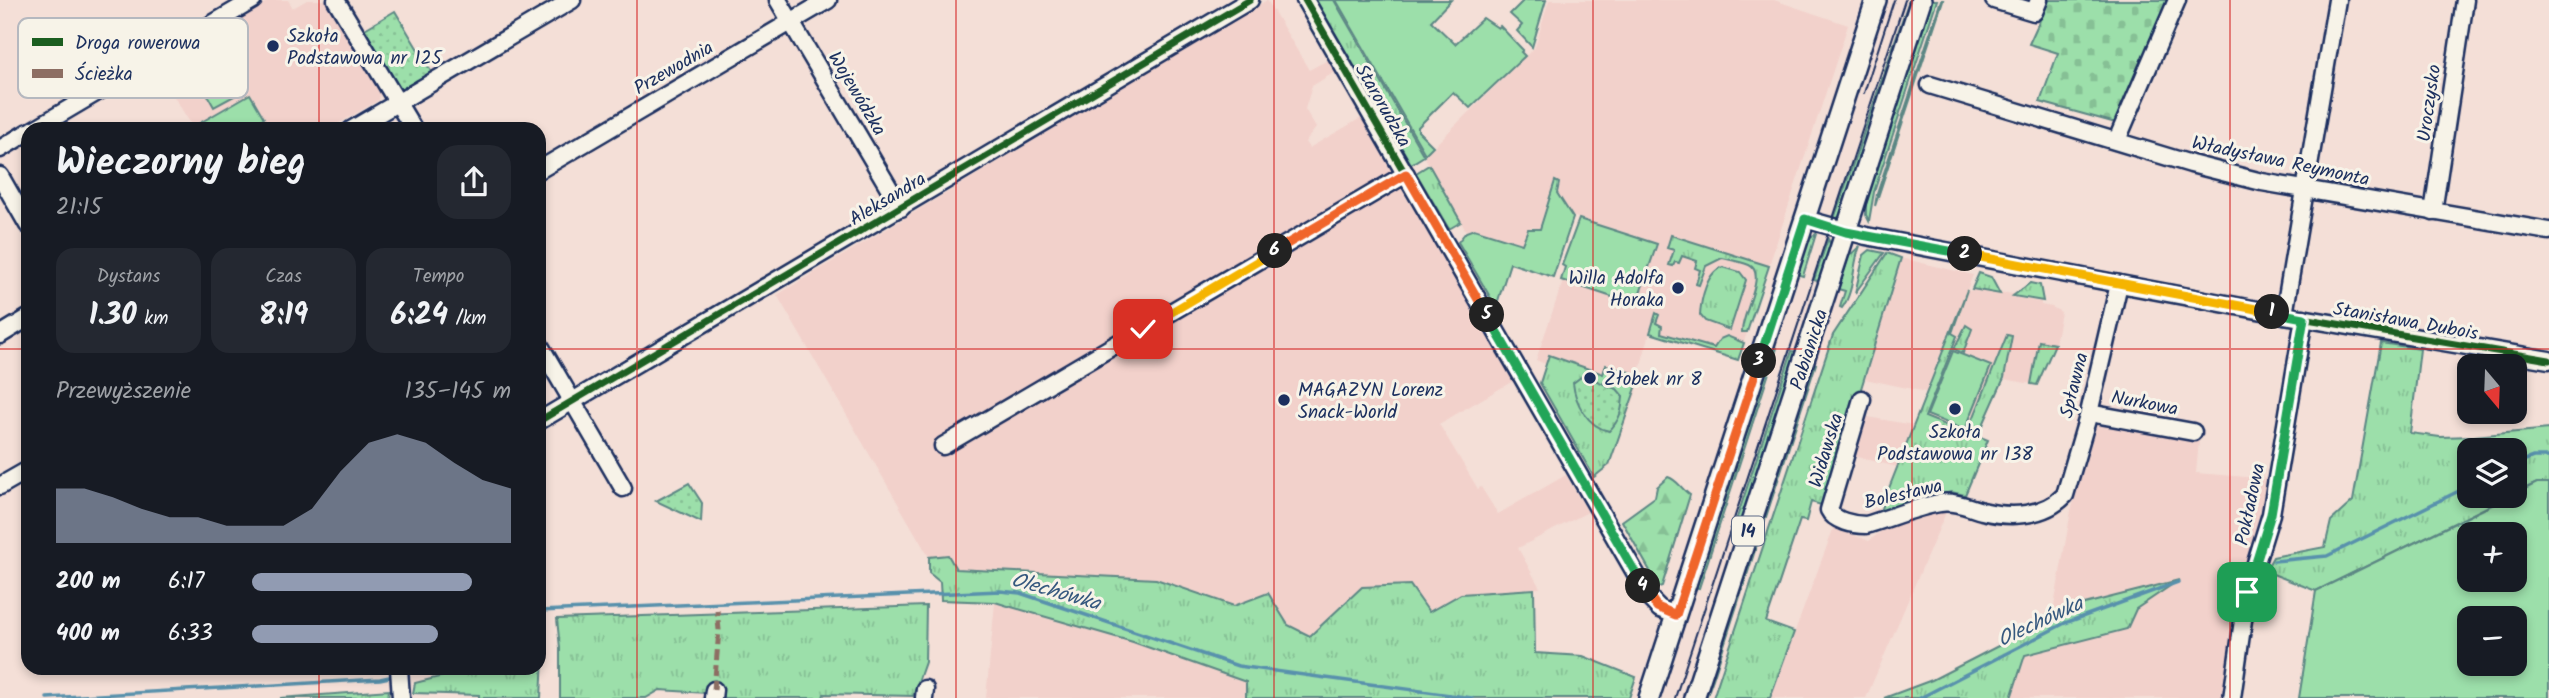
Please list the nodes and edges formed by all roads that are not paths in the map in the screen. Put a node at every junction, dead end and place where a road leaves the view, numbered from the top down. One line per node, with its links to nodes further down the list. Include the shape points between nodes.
1 (253, 0): 15 (street)
2 (337, 0): 19 (street)
3 (572, 0): 19 (street)
4 (778, 0): 16 (street, Wojewódzka)
5 (828, 0): 16 (street, Przewodnia)
6 (1250, 0): 30 (street, Aleksandra)
7 (1305, 0): 27 (street, Starorudzka)
8 (1877, 0): 33 (main road, 14)
9 (1922, 0): 35 (main road, Pabianicka / 14)
10 (1994, 0): 14 (street)
11 (2177, 0): 24 (street)
12 (2337, 0): 29 (street)
13 (2465, 0): 31 (street, Uroczysko)
14 (2036, 6)
15 (223, 18)
16 (791, 22): 26 (street, Przewodnia); 30 (street, Wojewódzka)
17 (1930, 85): 24 (street, Władysława Reymonta)
18 (87, 98): 20 (street)
19 (397, 102): 21 (street); 22 (street)
20 (47, 122)
21 (364, 122)
22 (409, 122)
23 (21, 136): 25 (street)
24 (2117, 140): 29 (street, Władysława Reymonta, via 2192,164)
25 (0, 149)
26 (546, 166)
27 (1406, 174): 48 (street); 54 (street, Starorudzka, via 1651,600)
28 (0, 176): 32 (street)
29 (2306, 189): 31 (street, Władysława Reymonta); 37 (street)
30 (901, 208): 44 (street, Aleksandra)
31 (2433, 212): 34 (street, Władysława Reymonta)
32 (21, 213)
33 (1805, 219): 35 (street, Stanisława Dubois); 54 (main road, 14)
34 (2549, 231)
35 (1846, 232): 36 (street, Stanisława Dubois); 56 (main road, Pabianicka / 14)
36 (2119, 284): 37 (street, Stanisława Dubois); 45 (street, Spławna)
37 (2284, 315): 38 (street, Stanisława Dubois)
38 (2304, 318): 42 (street, Stanisława Dubois); 57 (street, Pokładowa, via 2271,514 2247,592)
39 (21, 322): 40 (street)
40 (0, 335)
41 (546, 356): 44 (street)
42 (2549, 360)
43 (1862, 399): 53 (street, Widawska)
44 (572, 401): 46 (street, Aleksandra); 51 (street)
45 (2089, 413): 47 (street, Nurkowa); 52 (street, Spławna)
46 (546, 417)
47 (2193, 432)
48 (943, 446)
49 (21, 474): 50 (street)
50 (0, 486)
51 (623, 488)
52 (2065, 495): 53 (street, Bolesława, via 2057,504 2030,514 2002,515 1953,502 1866,525)
53 (1830, 514)
54 (1676, 615): 55 (main road, 14)
55 (1649, 698)
56 (1694, 698)
57 (2232, 698)

